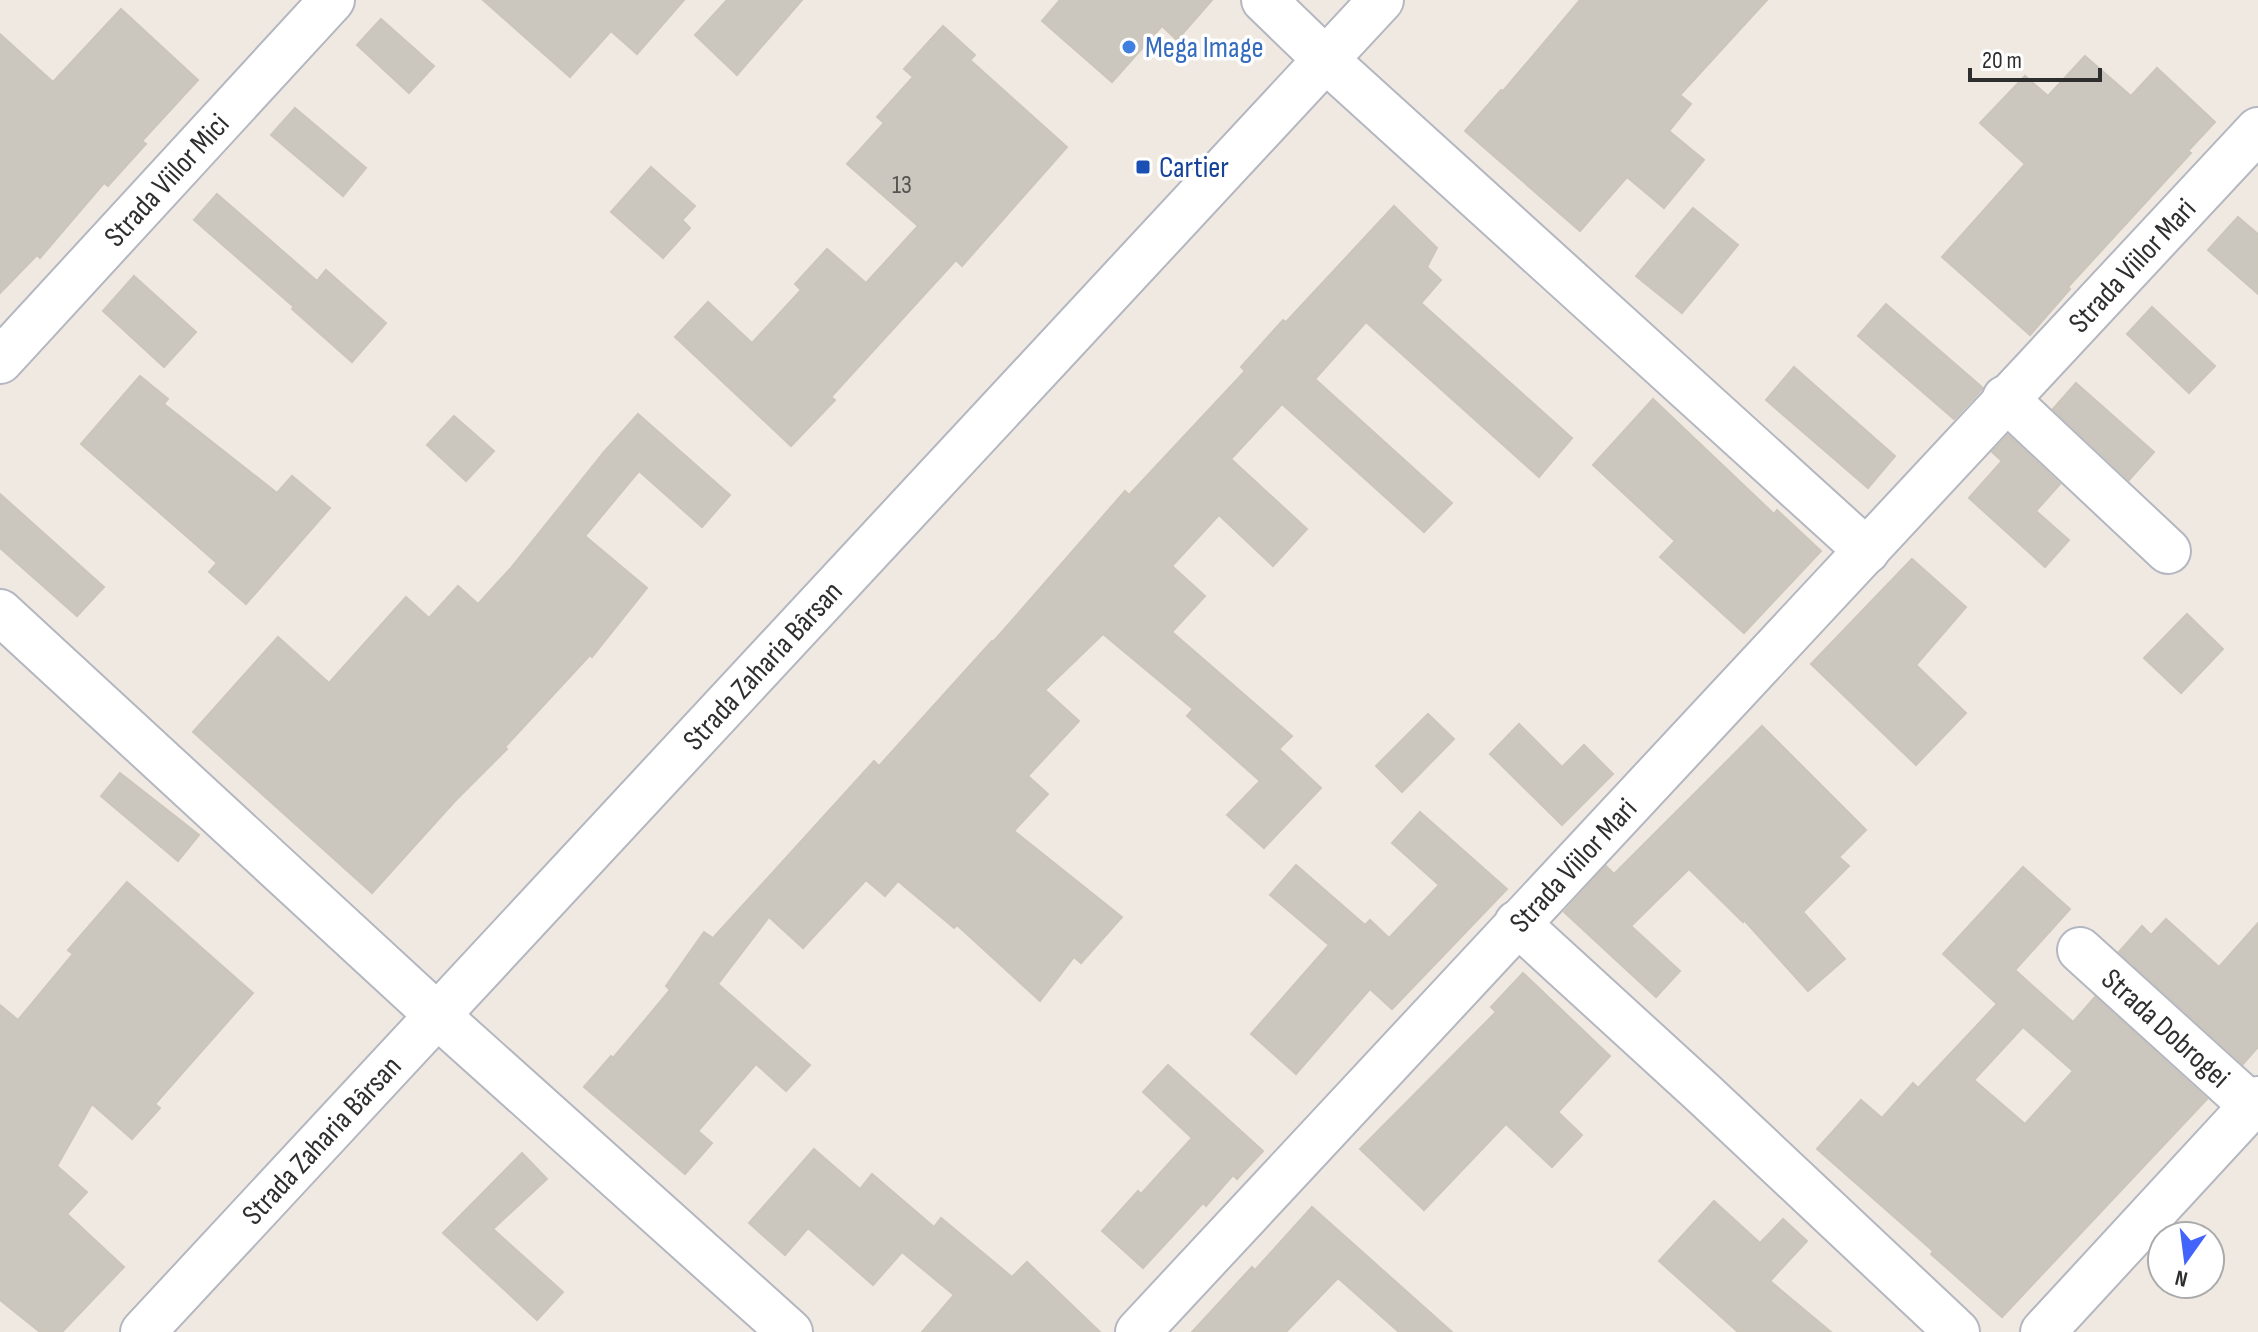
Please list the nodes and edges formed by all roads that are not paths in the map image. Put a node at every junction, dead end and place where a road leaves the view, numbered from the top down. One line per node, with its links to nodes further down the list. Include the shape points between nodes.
1 (332, 0): 6 (street, Strada Viilor Mici)
2 (1264, 0): 4 (street)
3 (1381, 0): 4 (street, Strada Zaharia Bârsan)
4 (1326, 60): 8 (street); 13 (street, Strada Zaharia Bârsan)
5 (2258, 130): 7 (street, Strada Viilor Mari)
6 (0, 361)
7 (2005, 398): 8 (street, Strada Viilor Mari); 9 (street)
8 (1867, 551): 11 (street, Strada Viilor Mari)
9 (2168, 551)
10 (0, 612): 13 (street)
11 (1517, 923): 17 (street, Strada Viilor Mari); 18 (street)
12 (2080, 950): 14 (street, Strada Dobrogei)
13 (438, 1016): 15 (street, Strada Zaharia Bârsan); 16 (street)
14 (2255, 1102): 19 (street, Strada Dobrogei)
15 (143, 1332)
16 (790, 1332)
17 (1138, 1332)
18 (1957, 1332)
19 (2043, 1332)

